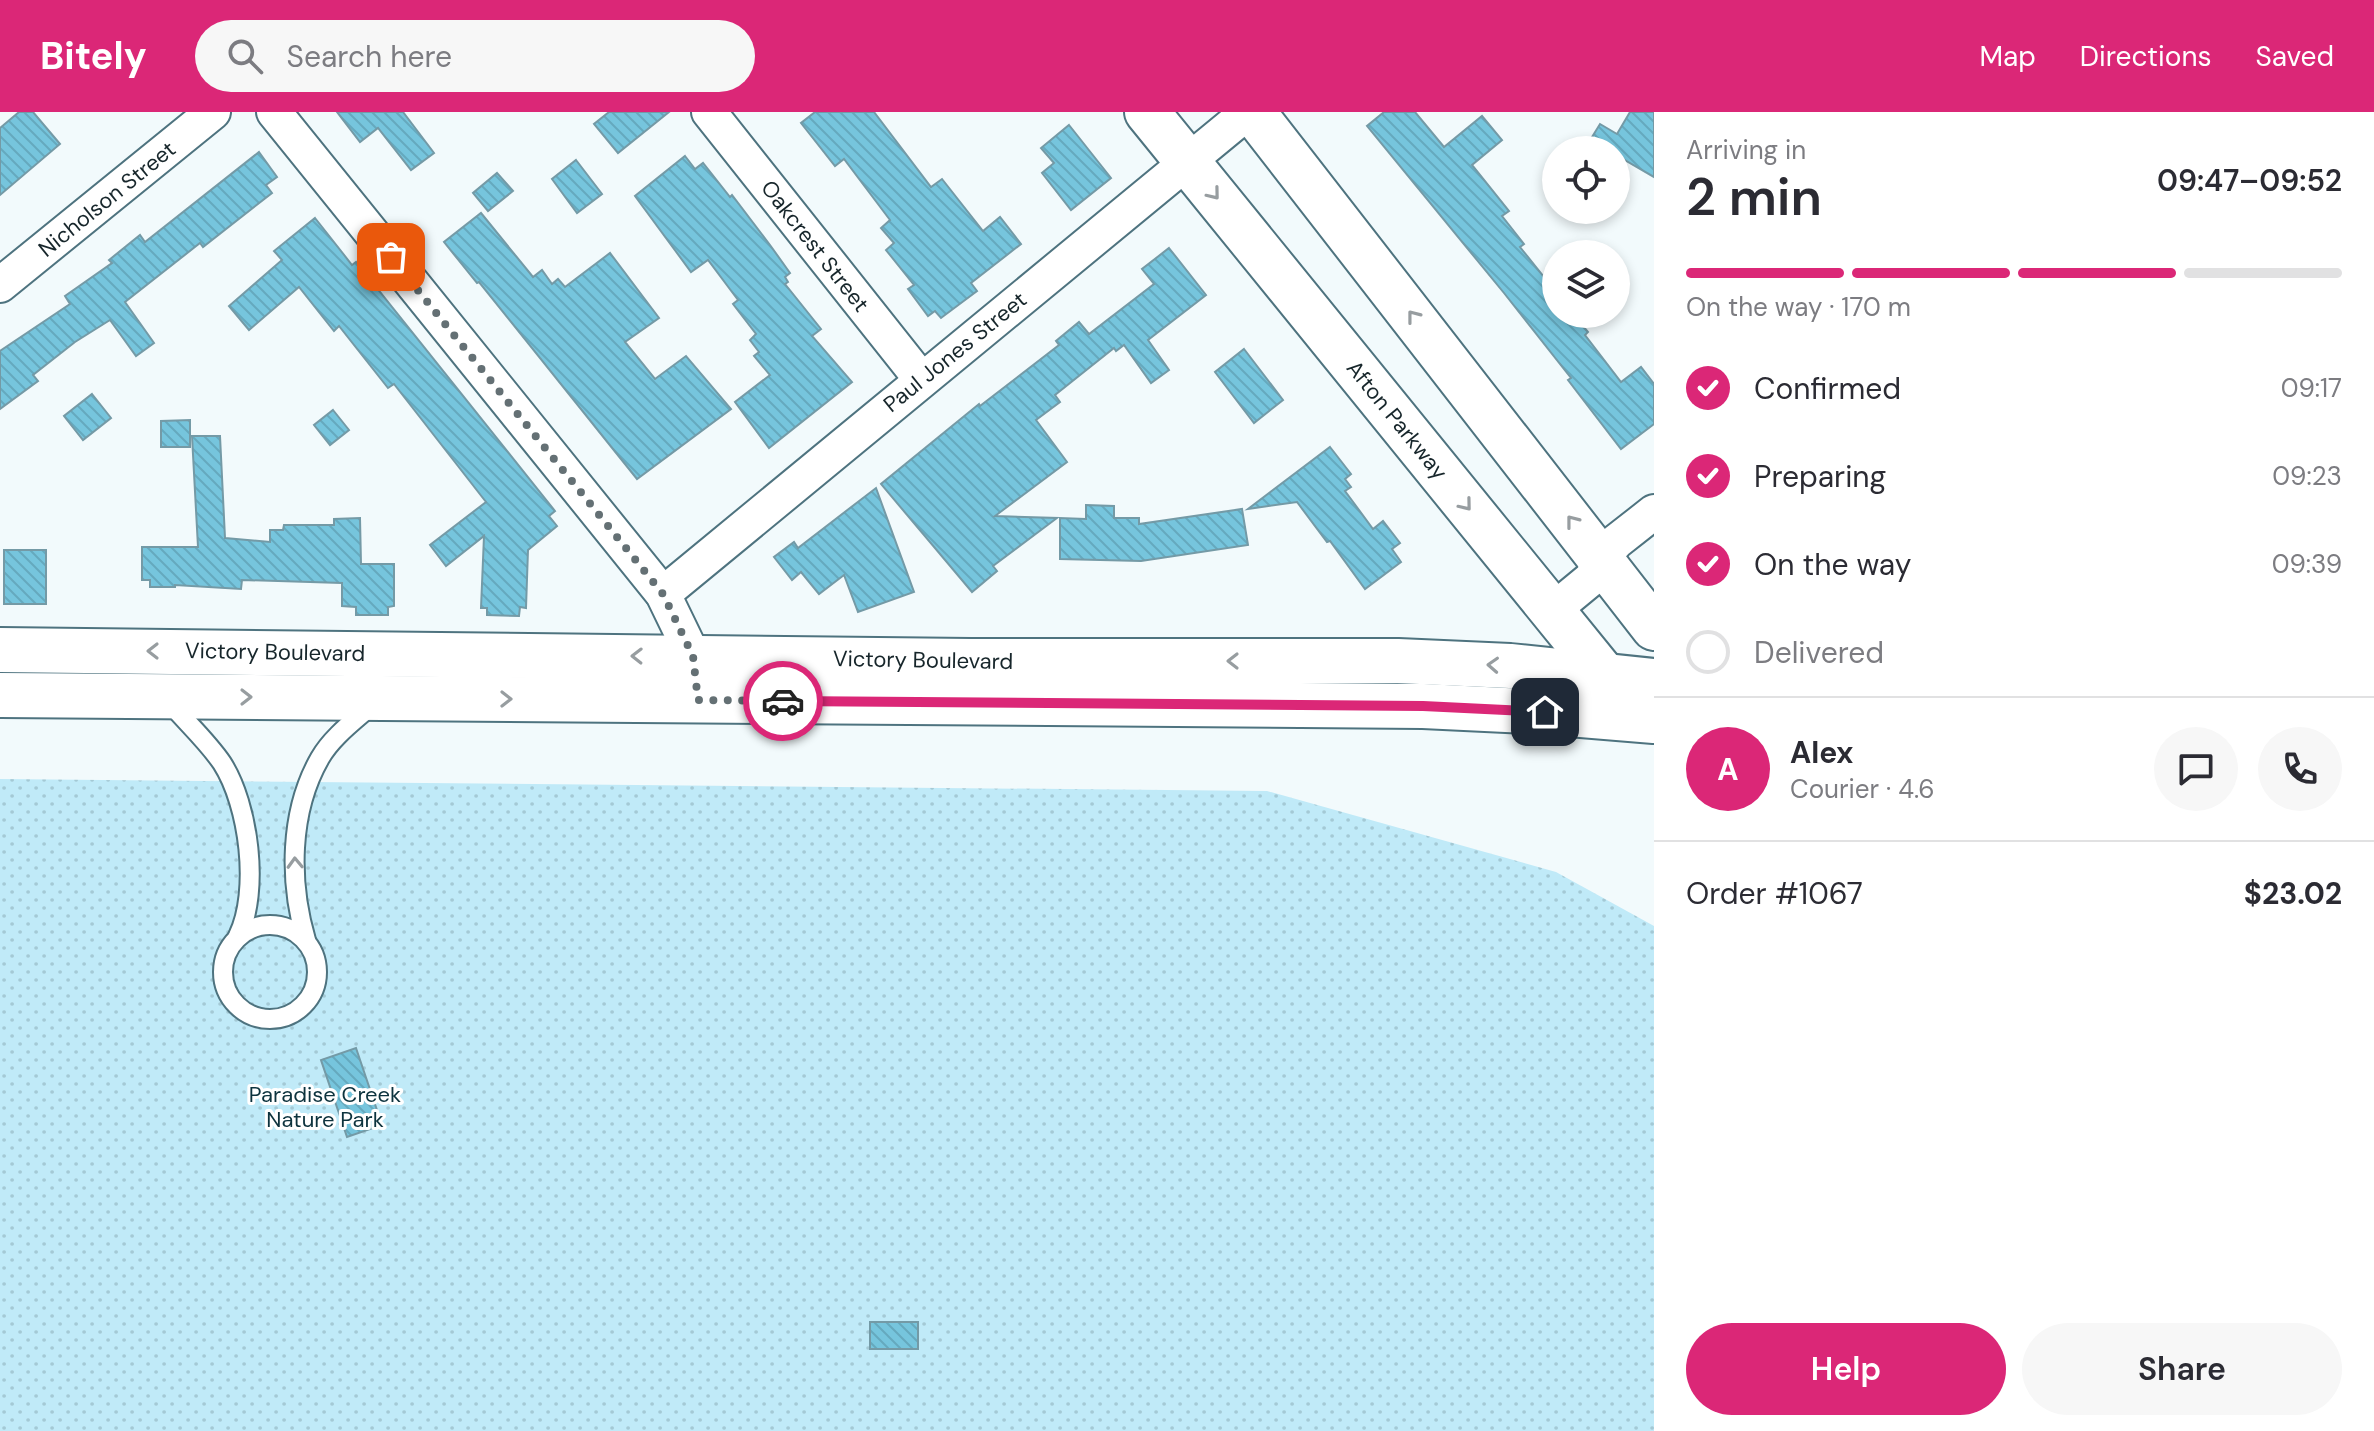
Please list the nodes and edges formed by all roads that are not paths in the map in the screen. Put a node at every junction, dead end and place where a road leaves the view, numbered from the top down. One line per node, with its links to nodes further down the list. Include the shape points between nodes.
1 (213, 112): 7 (street, Nicholson Street)
2 (274, 112): 11 (street)
3 (709, 112): 8 (street, Oakcrest Street)
4 (1147, 112): 6 (main road, Afton Parkway)
5 (1250, 112): 6 (street, Paul Jones Street); 10 (main road, one-way to 5)
6 (1187, 162): 8 (street, Paul Jones Street); 12 (main road, Afton Parkway, one-way to 12)
7 (0, 285)
8 (921, 379): 11 (street, Paul Jones Street)
9 (1654, 512): 10 (street)
10 (1601, 558): 12 (street, via 1592,578); 13 (main road)
11 (663, 594): 15 (street)
12 (1552, 611): 16 (main road, Afton Parkway)
13 (1654, 628)
14 (0, 650): 15 (main road, Victory Boulevard, one-way to 14)
15 (693, 656): 16 (main road, Victory Boulevard, one-way to 15, via 1398,661); 21 (street)
16 (1605, 676): 17 (main road, Victory Boulevard); 22 (main road, Afton Parkway)
17 (1654, 681)
18 (0, 695): 19 (main road, Victory Boulevard)
19 (165, 697): 20 (main road, Victory Boulevard, one-way to 20); 23 (lane, via 221,762 234,786 246,830 248,872 245,921)
20 (380, 698): 21 (main road, Victory Boulevard, one-way to 21); 24 (lane, one-way to 20, via 296,893 295,847 308,785 320,757)
21 (698, 700): 22 (main road, Victory Boulevard, via 1423,706)
22 (1654, 721)
23 (238, 936): 24 (lane, via 272,924 291,928); 24 (lane, via 222,970 225,988 250,1016 268,1020 287,1017 314,992 318,970)
24 (306, 940)

